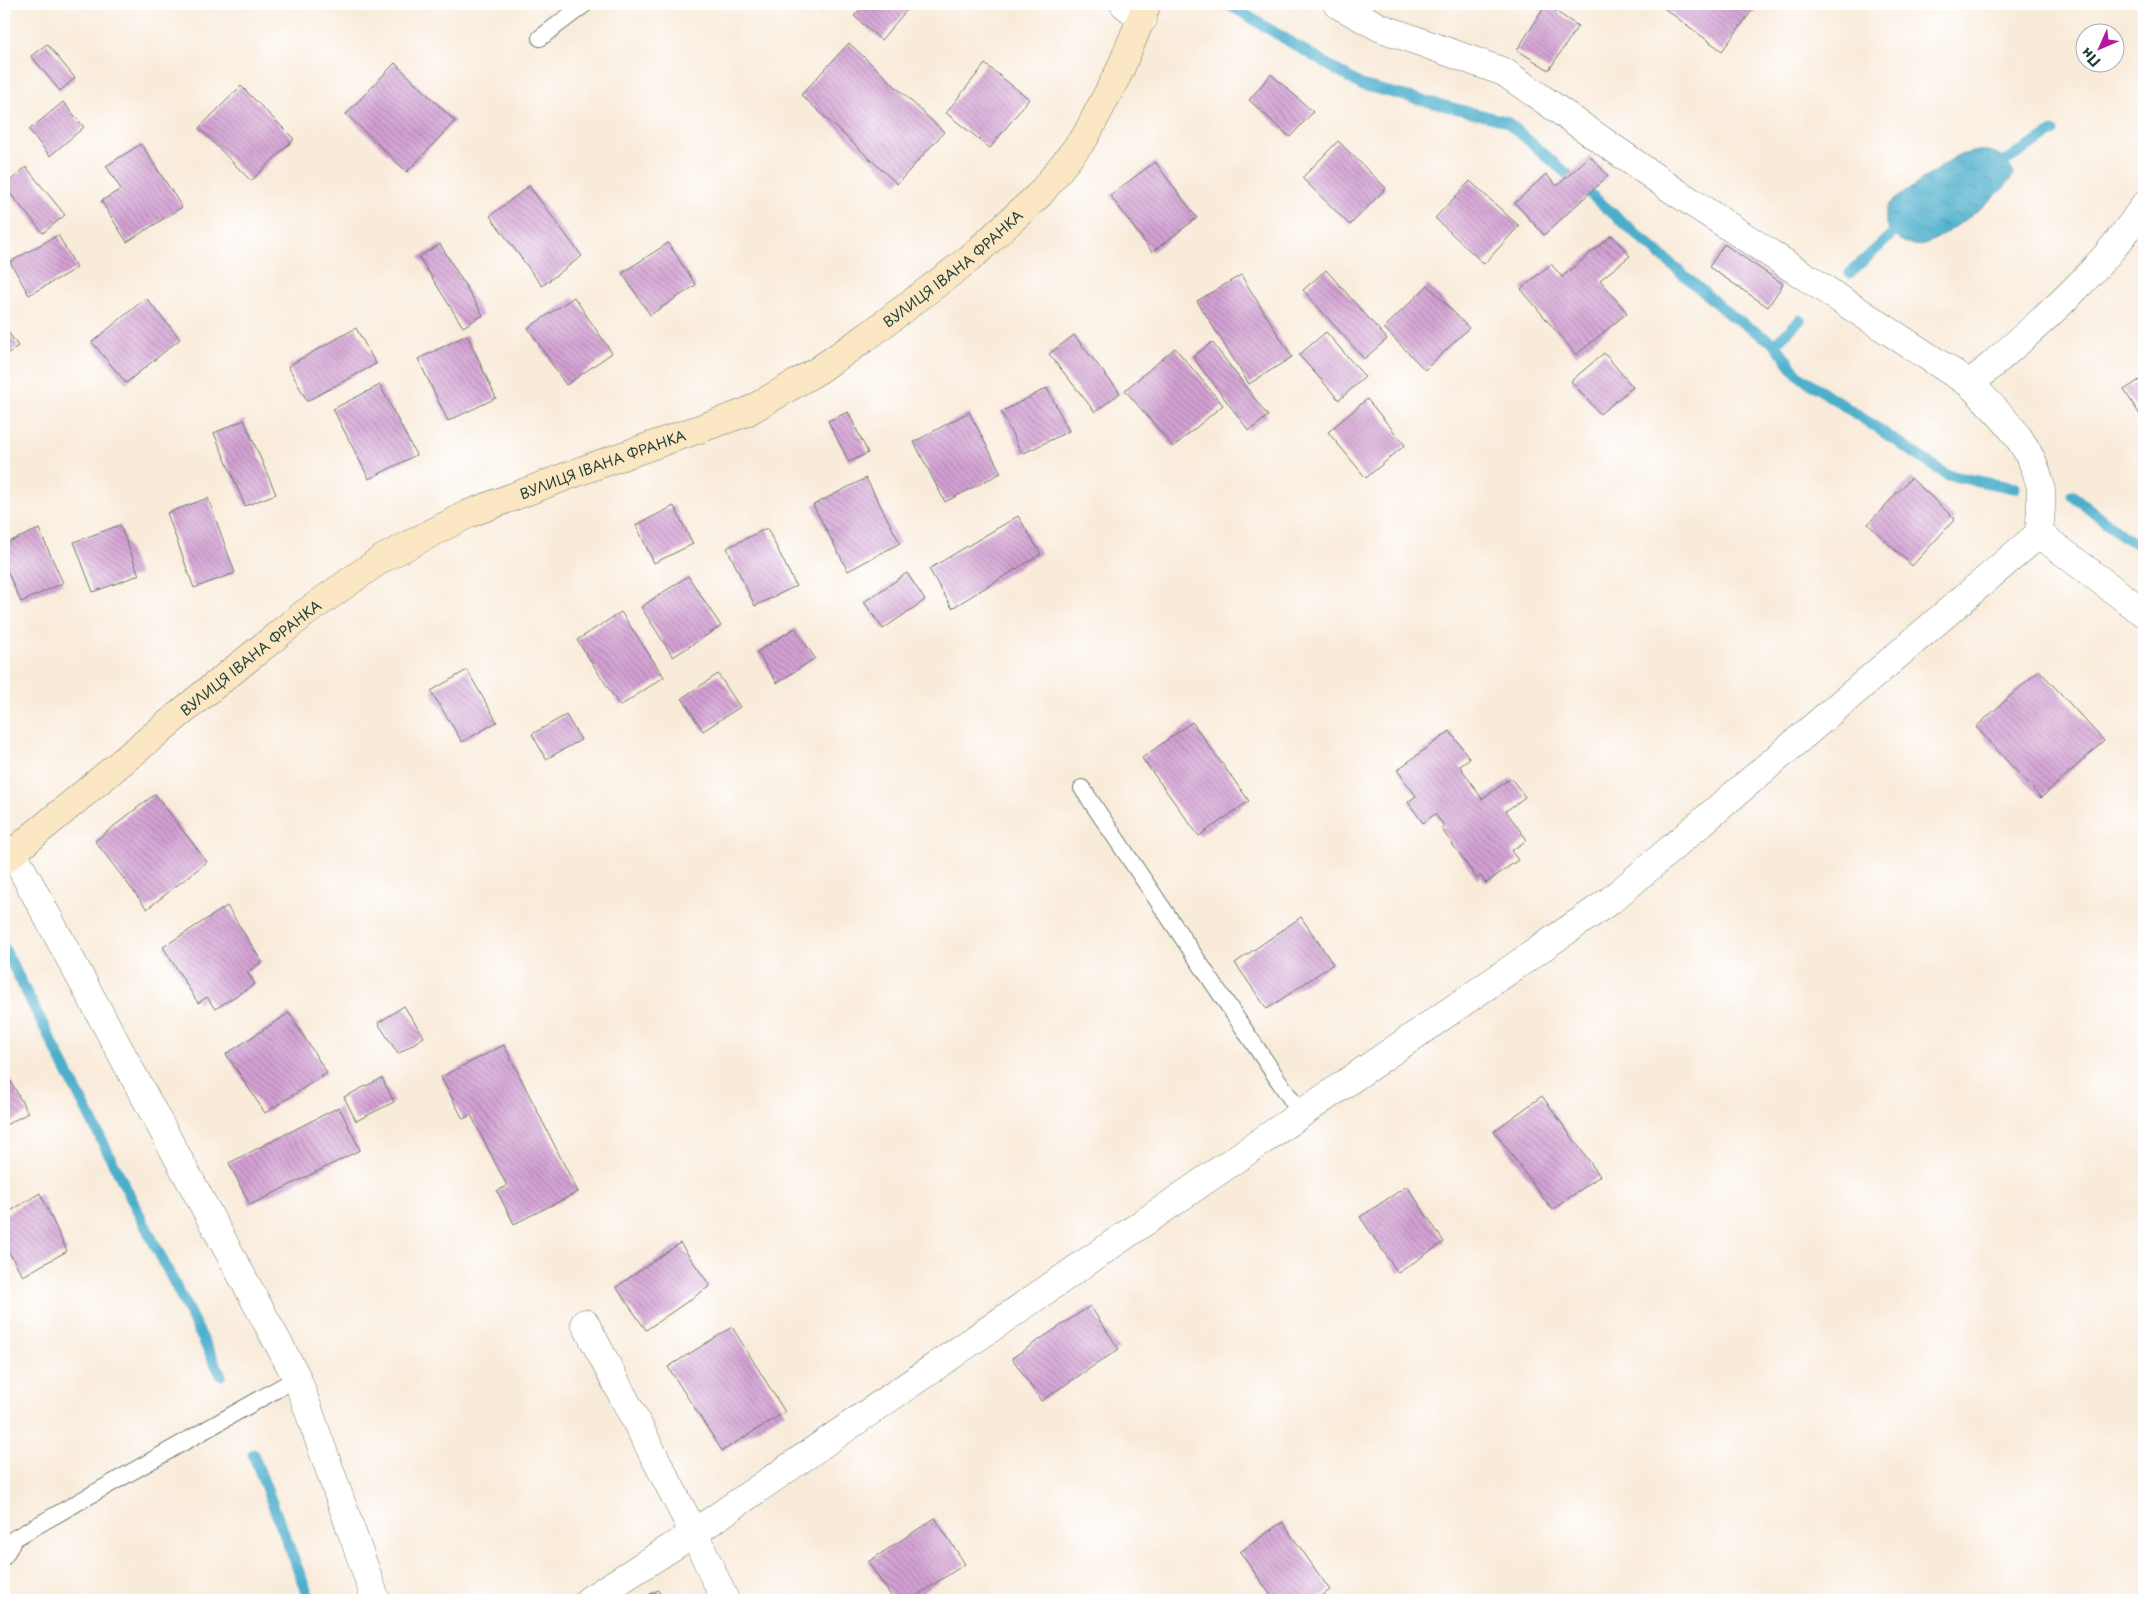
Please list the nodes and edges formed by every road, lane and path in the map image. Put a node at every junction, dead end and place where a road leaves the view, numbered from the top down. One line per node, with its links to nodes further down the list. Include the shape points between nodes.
1 (584, 4): 4 (lane)
2 (1337, 4): 6 (street, via 1379,27 1504,72 1673,190)
3 (1138, 9): 10 (main road, ВУЛИЦЯ ІВАНА ФРАНКА, via 1120,70 1086,137 1040,194 969,259 868,336 817,371 747,412 468,514 380,560 305,613)
4 (540, 38)
5 (2144, 206): 6 (street, via 2091,275)
6 (1970, 384): 7 (street, via 1998,412 2027,449 2040,484)
7 (2039, 534): 8 (street); 11 (street, via 1611,900)
8 (2144, 612)
9 (1082, 788): 11 (lane)
10 (7, 851): 13 (street)
11 (1301, 1114): 14 (street)
12 (585, 1323): 14 (street)
13 (297, 1378): 15 (lane, via 14,1538); 16 (street)
14 (694, 1533): 17 (street); 18 (street)
15 (4, 1557)
16 (376, 1600)
17 (589, 1600)
18 (725, 1600)

